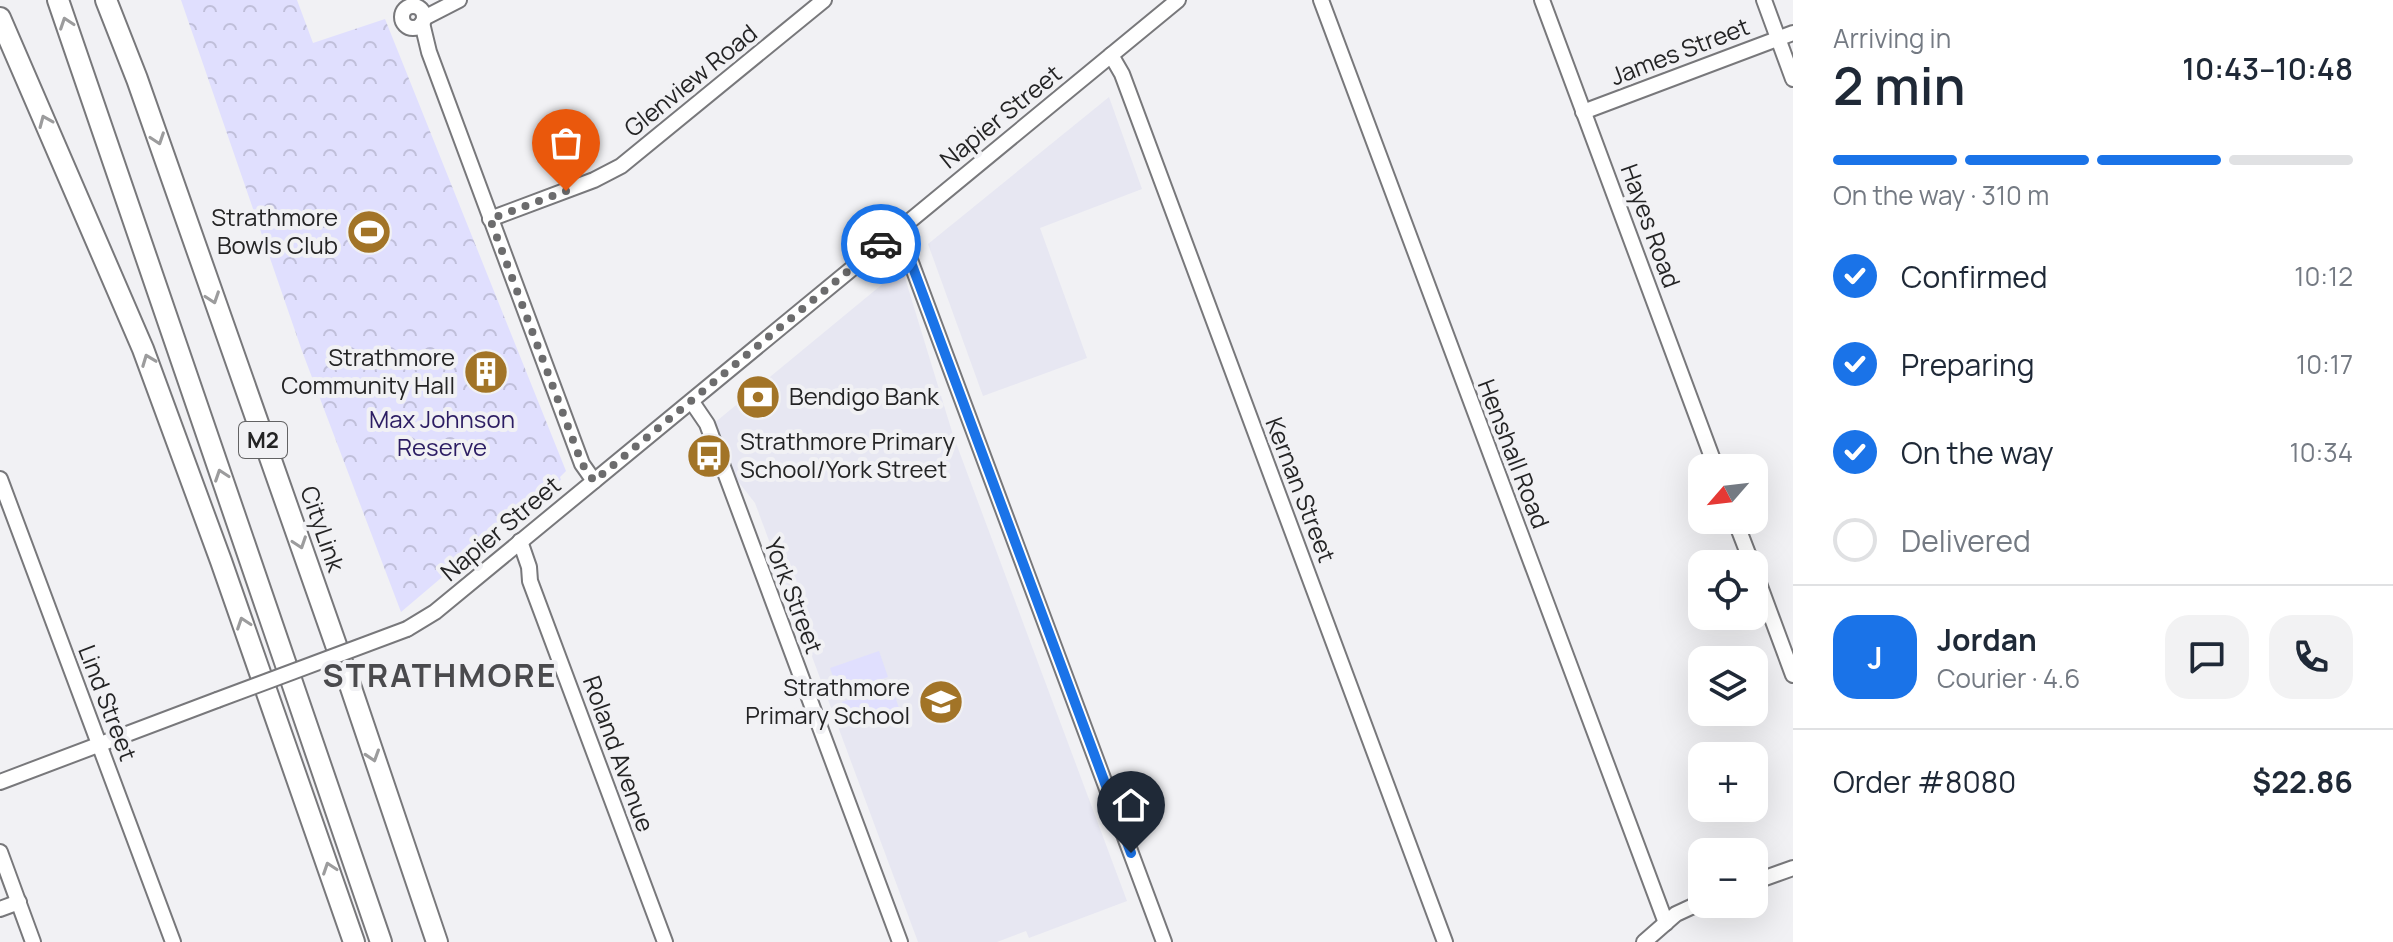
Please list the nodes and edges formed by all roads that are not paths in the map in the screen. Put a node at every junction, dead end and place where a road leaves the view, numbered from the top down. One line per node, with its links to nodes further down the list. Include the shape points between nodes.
1 (58, 0): 39 (highway, M2, one-way to 1)
2 (106, 0): 40 (highway, CityLink / M2, one-way to 40)
3 (824, 0): 16 (street, Glenview Road, via 621,166)
4 (1178, 0): 13 (street, Napier Street)
5 (1321, 0): 35 (street, Henshall Road)
6 (1542, 0): 15 (street, Hayes Road)
7 (1764, 0): 12 (street)
8 (454, 2): 9 (street)
9 (414, 12): 16 (street)
10 (0, 18): 38 (highway, one-way to 10, via 154,377)
11 (1793, 33): 12 (street, James Street)
12 (1778, 39): 14 (street); 15 (street, James Street)
13 (1111, 55): 17 (street, Napier Street); 44 (street, Kernan Street)
14 (1793, 79)
15 (1583, 112): 19 (street, Hayes Road)
16 (490, 219): 21 (street, via 582,464)
17 (895, 232): 18 (street, Napier Street); 43 (street, via 909,257)
18 (692, 402): 21 (street, Napier Street); 42 (street, York Street, via 707,424)
19 (1711, 454)
20 (0, 479): 27 (street, Lind Street)
21 (594, 481): 22 (street, Napier Street)
22 (520, 541): 23 (street, Napier Street); 24 (street, Roland Avenue)
23 (507, 552): 24 (street, Roland Avenue); 27 (street, Napier Street, bridge, via 407,629)
24 (530, 581): 41 (street, Roland Avenue)
25 (1768, 608): 26 (street)
26 (1793, 675)
27 (99, 745): 28 (street, Napier Street); 37 (street, Lind Street)
28 (0, 782)
29 (0, 852): 32 (street)
30 (1793, 868): 31 (street)
31 (1768, 877)
32 (19, 902): 34 (street); 36 (street)
33 (1688, 908): 35 (street)
34 (0, 909)
35 (1666, 923): 45 (street)
36 (33, 942)
37 (173, 942)
38 (354, 942)
39 (381, 942)
40 (437, 942)
41 (665, 942)
42 (900, 942)
43 (1164, 942)
44 (1445, 942)
45 (1644, 942)

